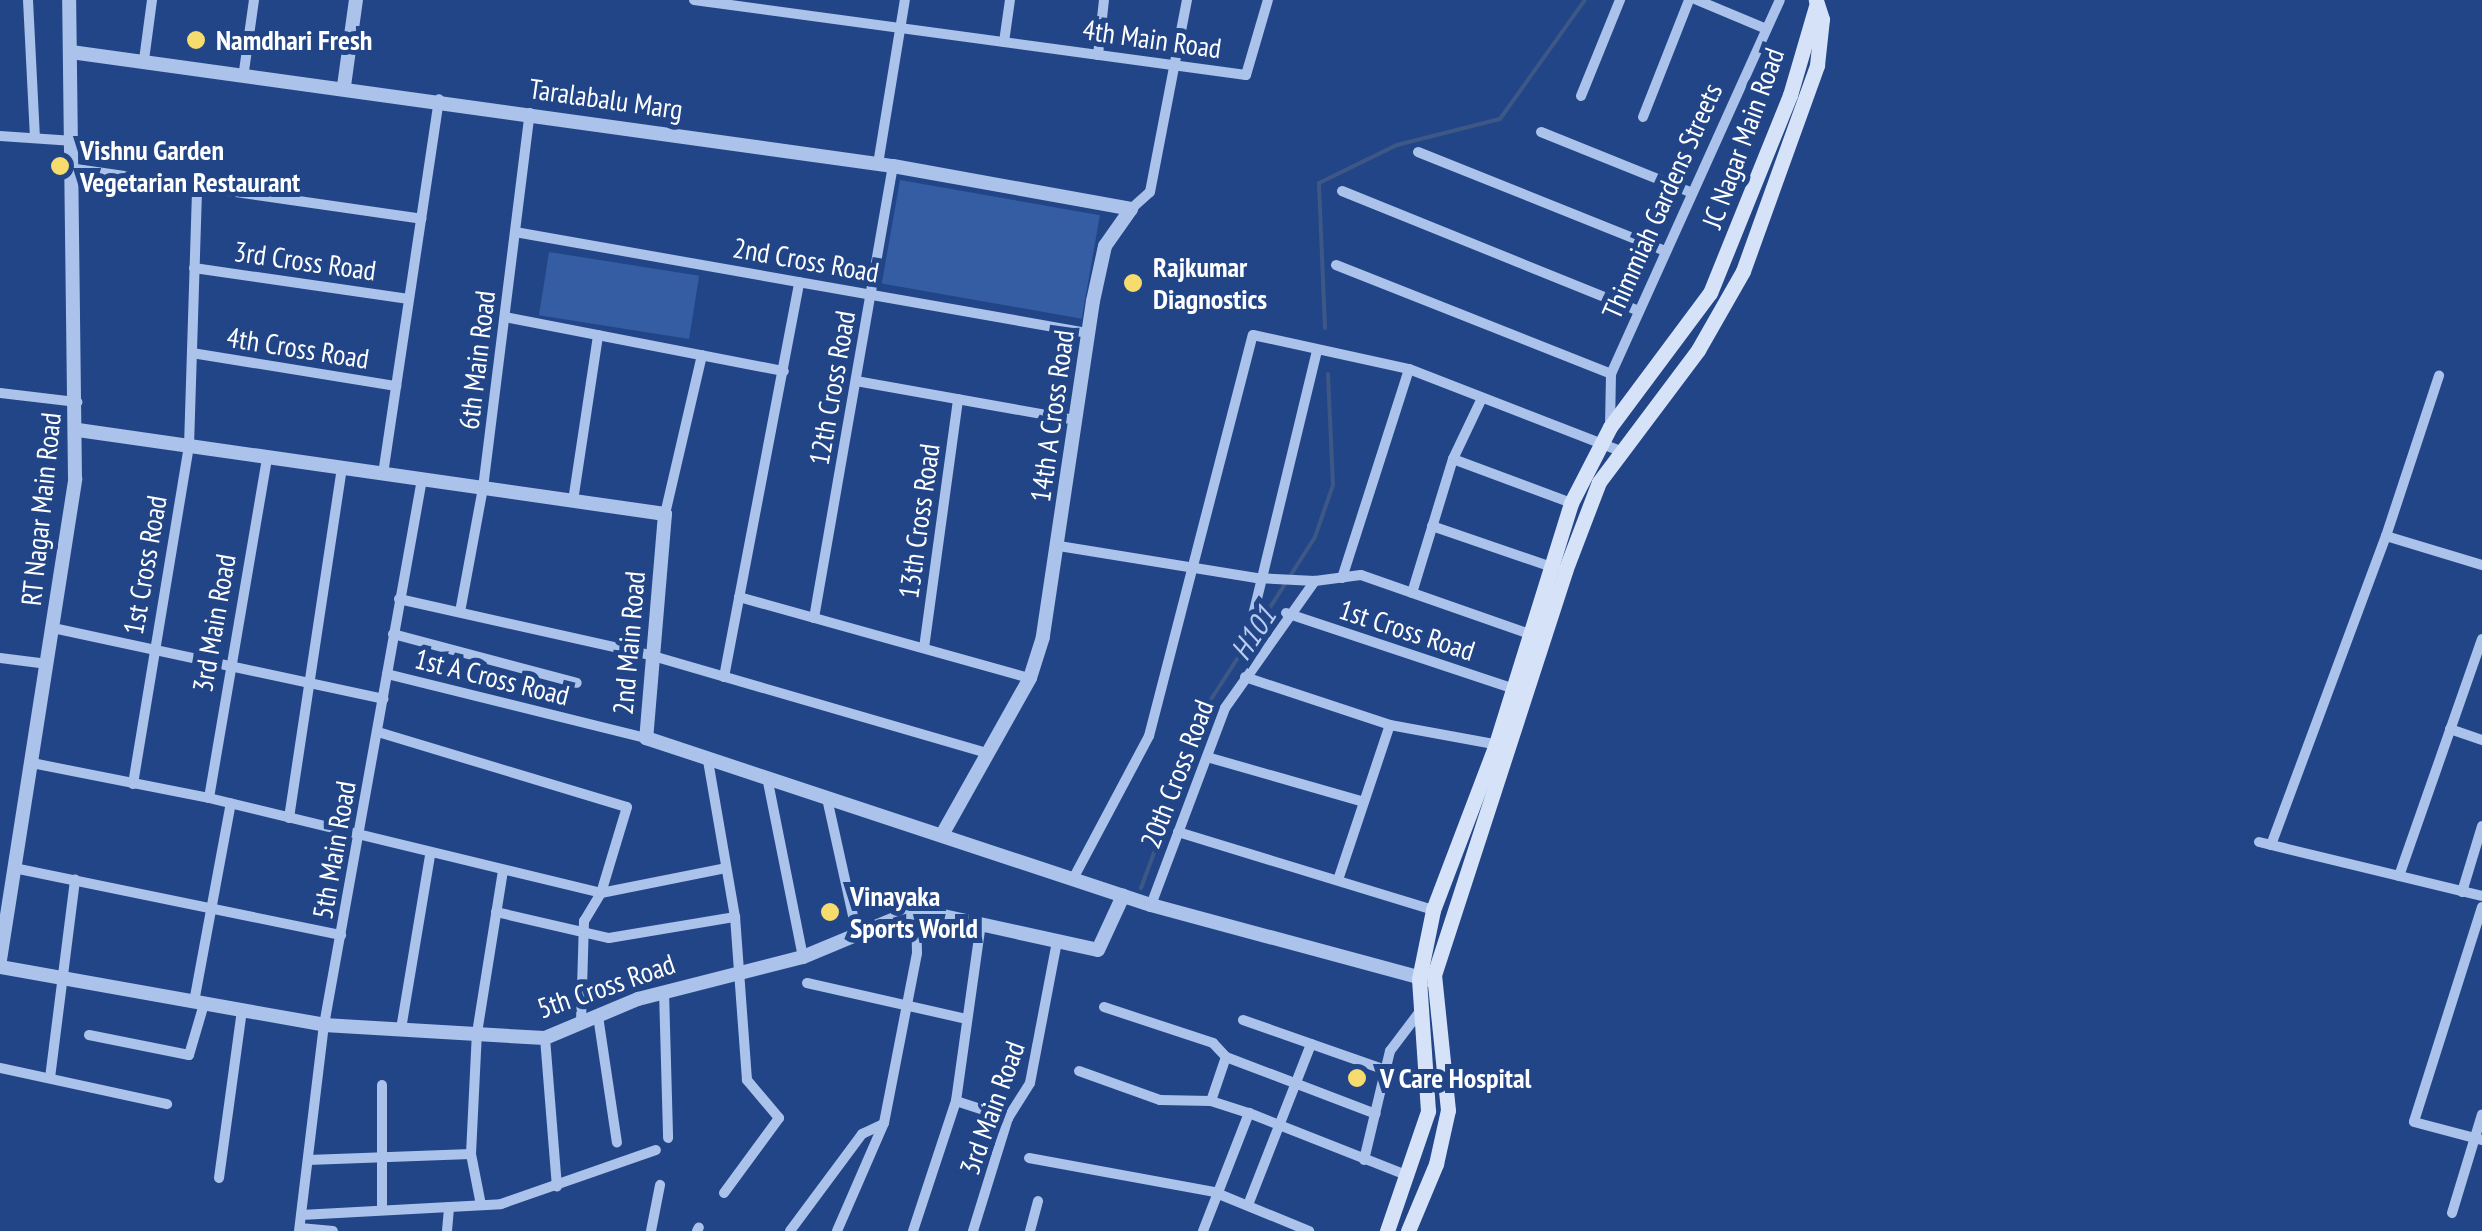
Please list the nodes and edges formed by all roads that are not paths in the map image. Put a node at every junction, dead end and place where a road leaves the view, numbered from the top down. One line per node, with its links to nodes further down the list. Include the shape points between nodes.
1 (28, 0): 34 (street)
2 (70, 0): 22 (street, RT Nagar Main Road)
3 (152, 0): 24 (street)
4 (254, 0): 26 (street)
5 (356, 0): 27 (street)
6 (694, 0): 18 (street, 4th Main Road)
7 (799, 0): 18 (street)
8 (905, 0): 19 (street, 12th Cross Road)
9 (1010, 0): 21 (street)
10 (1104, 0): 23 (street)
11 (1188, 0): 25 (street, 14th A Cross Road)
12 (1268, 0): 25 (street, 4th Main Road, via 1246,75)
13 (1620, 0): 28 (street)
14 (1688, 0): 31 (street)
15 (1697, 0): 20 (street)
16 (1780, 0): 20 (street, Thimmiah Gardens Streets)
17 (1816, 3): 69 (main road, JC Nagar Main Road, via 1790,95 1710,293); 73 (main road, JC Nagar Main Road, via 1821,39 1803,118 1743,272 1698,350)
18 (797, 14): 19 (street, 4th Main Road)
19 (901, 28): 21 (street, 4th Main Road); 37 (street, 12th Cross Road)
20 (1764, 28): 41 (street, Thimmiah Gardens Streets)
21 (1004, 42): 23 (street, 4th Main Road)
22 (71, 52): 24 (street, Taralabalu Marg); 35 (street, RT Nagar Main Road)
23 (1098, 55): 25 (street, 4th Main Road)
24 (144, 60): 26 (street, Taralabalu Marg)
25 (1178, 66): 42 (street, 14th A Cross Road, via 1150,192)
26 (244, 71): 27 (street, Taralabalu Marg)
27 (344, 86): 29 (street, Taralabalu Marg)
28 (1581, 96)
29 (439, 100): 30 (street, Taralabalu Marg); 43 (street)
30 (530, 113): 37 (street, Taralabalu Marg); 44 (street, 6th Main Road)
31 (1643, 117)
32 (1541, 132): 41 (street)
33 (0, 136): 34 (street)
34 (35, 138): 35 (street)
35 (75, 140): 38 (street, RT Nagar Main Road)
36 (1418, 152): 45 (street)
37 (886, 165): 42 (street, Taralabalu Marg); 49 (street, 12th Cross Road)
38 (76, 169): 39 (street); 67 (street, RT Nagar Main Road)
39 (197, 186): 43 (street); 47 (street, 1st Cross Road)
40 (1342, 190): 51 (street)
41 (1690, 192): 45 (street, Thimmiah Gardens Streets)
42 (1130, 210): 53 (street, 14th A Cross Road, via 1106,246)
43 (422, 219): 50 (street)
44 (516, 232): 48 (street, 2nd Cross Road); 52 (street, 6th Main Road)
45 (1663, 250): 51 (street, Thimmiah Gardens Streets)
46 (1336, 264): 60 (street)
47 (194, 268): 50 (street, 3rd Cross Road); 56 (street, 1st Cross Road)
48 (799, 282): 49 (street, 2nd Cross Road); 59 (street)
49 (872, 295): 53 (street, 2nd Cross Road); 62 (street, 12th Cross Road)
50 (409, 299): 63 (street)
51 (1638, 310): 60 (street, Thimmiah Gardens Streets)
52 (505, 317): 54 (street); 79 (street, 6th Main Road)
53 (1088, 333): 68 (street, 14th A Cross Road)
54 (598, 335): 57 (street); 80 (street)
55 (1317, 350): 58 (street); 86 (street, via 1254,335); 89 (street)
56 (192, 353): 63 (street, 4th Cross Road); 72 (street, 1st Cross Road)
57 (702, 355): 59 (street); 82 (street)
58 (1409, 369): 66 (street); 90 (street)
59 (784, 371): 93 (street)
60 (1611, 374): 69 (street, Thimmiah Gardens Streets)
61 (2439, 376): 84 (street)
62 (856, 381): 65 (street); 97 (street, 12th Cross Road)
63 (396, 386): 77 (street)
64 (0, 393): 67 (street)
65 (958, 399): 68 (street); 102 (street, 13th Cross Road)
66 (1481, 400): 71 (street); 75 (street)
67 (77, 402): 70 (street, RT Nagar Main Road)
68 (1075, 420): 85 (street, 14th A Cross Road)
69 (1610, 427): 71 (main road, JC Nagar Main Road)
70 (78, 430): 72 (street); 98 (street, RT Nagar Main Road)
71 (1601, 442): 73 (street); 81 (main road, JC Nagar Main Road)
72 (189, 446): 74 (street); 104 (street, 1st Cross Road)
73 (1618, 450): 100 (main road, JC Nagar Main Road, via 1598,482)
74 (267, 457): 76 (street); 108 (street, 3rd Main Road)
75 (1453, 460): 81 (street); 83 (street)
76 (342, 468): 77 (street); 113 (street)
77 (382, 474): 78 (street)
78 (422, 480): 79 (street); 94 (street, 5th Main Road)
79 (484, 488): 80 (street); 95 (street, 6th Main Road)
80 (574, 501): 82 (street)
81 (1571, 503): 88 (main road, JC Nagar Main Road)
82 (665, 514): 105 (street, 2nd Main Road)
83 (1432, 526): 88 (street); 92 (street)
84 (2386, 536): 87 (street); 143 (street, via 2265,844)
85 (1060, 546): 86 (street); 112 (street, 14th A Cross Road)
86 (1193, 564): 89 (street); 142 (street, via 1149,736)
87 (2482, 564)
88 (1552, 567): 100 (main road, JC Nagar Main Road)
89 (1260, 578): 91 (street); 103 (street, via 1247,640)
90 (1342, 578): 91 (street); 92 (street, via 1361,576)
91 (1316, 581): 96 (street, 20th Cross Road)
92 (1412, 593): 100 (street)
93 (739, 597): 97 (street); 110 (street)
94 (399, 598): 95 (street); 99 (street, 5th Main Road)
95 (460, 612): 105 (street)
96 (1286, 614): 103 (street, 20th Cross Road); 115 (street, 1st Cross Road)
97 (814, 618): 102 (street)
98 (53, 628): 104 (street); 107 (street, RT Nagar Main Road)
99 (394, 634): 109 (street, 5th Main Road); 114 (street)
100 (1539, 638): 115 (main road, JC Nagar Main Road); 122 (main road, JC Nagar Main Road)
101 (2482, 640): 118 (street)
102 (924, 648): 112 (street)
103 (1264, 648): 111 (street, 20th Cross Road)
104 (152, 652): 108 (street); 128 (street, 1st Cross Road)
105 (653, 656): 110 (street); 120 (street, 2nd Main Road)
106 (0, 658): 107 (street)
107 (48, 664): 126 (street, RT Nagar Main Road)
108 (228, 667): 113 (street); 129 (street, 3rd Main Road)
109 (387, 674): 116 (street, 5th Main Road); 120 (street, 1st A Cross Road)
110 (724, 677): 123 (street)
111 (1244, 677): 117 (street); 124 (street, 20th Cross Road)
112 (1030, 678): 123 (street, 14th A Cross Road)
113 (308, 683): 116 (street); 133 (street)
114 (578, 683)
115 (1514, 689): 122 (main road, JC Nagar Main Road)
116 (383, 699): 119 (street, 5th Main Road)
117 (1390, 725): 122 (street); 131 (street)
118 (2450, 729): 121 (street); 143 (street)
119 (378, 732): 136 (street, 5th Main Road); 147 (street, via 627,807)
120 (646, 738): 125 (street, 2nd Main Road)
121 (2482, 740)
122 (1504, 746): 154 (main road, JC Nagar Main Road); 166 (main road, JC Nagar Main Road)
123 (984, 752): 137 (street, 14th A Cross Road)
124 (1206, 756): 131 (street); 135 (street, 20th Cross Road)
125 (708, 760): 127 (street, 2nd Main Road); 140 (street)
126 (32, 764): 128 (street); 139 (street, RT Nagar Main Road)
127 (768, 782): 130 (street, 2nd Main Road); 162 (street)
128 (133, 784): 129 (street)
129 (209, 798): 132 (street)
130 (828, 802): 137 (street, 2nd Main Road); 159 (street)
131 (1364, 802): 145 (street)
132 (231, 804): 133 (street); 152 (street)
133 (289, 818): 136 (street)
134 (2482, 826): 146 (street)
135 (1178, 832): 145 (street); 150 (street, 20th Cross Road)
136 (360, 834): 138 (street); 160 (street, 5th Main Road)
137 (942, 834): 142 (street, 2nd Main Road)
138 (430, 855): 141 (street); 180 (street)
139 (14, 868): 144 (street); 163 (street, RT Nagar Main Road)
140 (726, 868): 147 (street); 156 (street)
141 (504, 871): 147 (street); 155 (street)
142 (1074, 876): 148 (street, 2nd Main Road)
143 (2399, 876): 146 (street)
144 (75, 880): 152 (street); 167 (street)
145 (1338, 880): 154 (street)
146 (2462, 892): 149 (street)
147 (602, 894): 158 (street)
148 (1123, 896): 150 (street, 2nd Main Road); 161 (street, via 1098,950)
149 (2482, 896)
150 (1151, 906): 166 (street, 2nd Main Road)
151 (2482, 907): 202 (street, via 2414,1122)
152 (211, 908): 160 (street); 170 (street)
153 (916, 910): 157 (street); 159 (street, 5th Cross Road); 171 (street, via 917,952)
154 (1433, 910): 166 (main road, JC Nagar Main Road)
155 (496, 912): 158 (street); 181 (street)
156 (735, 917): 158 (street, via 609,938); 165 (street)
157 (981, 924): 161 (street); 176 (street)
158 (582, 928): 178 (street)
159 (858, 934): 162 (street, 5th Cross Road)
160 (341, 935): 179 (street, 5th Main Road)
161 (1057, 941): 198 (street, 3rd Main Road, via 1030,1083)
162 (803, 957): 165 (street, 5th Cross Road)
163 (0, 960)
164 (0, 968): 167 (street, 5th Cross Road)
165 (738, 972): 169 (street, 5th Cross Road); 215 (street, via 747,1080 780,1118)
166 (1427, 979): 173 (main road, JC Nagar Main Road)
167 (62, 980): 170 (street, 5th Cross Road); 189 (street)
168 (807, 983): 171 (street)
169 (664, 992): 175 (street, 5th Cross Road); 201 (street)
170 (199, 1003): 174 (street, 5th Cross Road); 182 (street, via 190,1055)
171 (906, 1006): 176 (street); 199 (street)
172 (1104, 1007): 185 (street, via 1213,1044)
173 (1429, 1007): 187 (street, via 1398,1034); 210 (main road, JC Nagar Main Road, via 1428,1110); 236 (main road, JC Nagar Main Road, via 1447,1120)
174 (242, 1011): 179 (street, 5th Cross Road); 211 (street)
175 (598, 1016): 178 (street, 5th Cross Road); 203 (street)
176 (968, 1019): 192 (street)
177 (1243, 1020): 184 (street)
178 (581, 1024): 183 (street, 5th Cross Road)
179 (324, 1025): 180 (street, 5th Cross Road); 208 (street, 5th Main Road)
180 (401, 1029): 181 (street, 5th Cross Road)
181 (477, 1034): 183 (street, 5th Cross Road); 205 (street)
182 (89, 1035)
183 (546, 1038): 213 (street)
184 (1311, 1044): 187 (street); 190 (street)
185 (1226, 1057): 190 (street); 193 (street)
186 (0, 1068): 189 (street)
187 (1386, 1070): 196 (street)
188 (1080, 1071): 193 (street, via 1160,1100)
189 (50, 1078): 194 (street)
190 (1295, 1083): 196 (street); 200 (street)
191 (382, 1085): 206 (street)
192 (956, 1101): 198 (street); 230 (street)
193 (1211, 1102): 195 (street)
194 (167, 1104)
195 (1249, 1113): 200 (street); 214 (street)
196 (1376, 1114): 209 (street)
197 (2482, 1114): 202 (street)
198 (1008, 1118): 231 (street, 3rd Main Road)
199 (884, 1123): 228 (street, via 862,1134); 229 (street)
200 (1279, 1125): 209 (street); 218 (street)
201 (668, 1138)
202 (2478, 1139): 221 (street)
203 (617, 1143)
204 (656, 1150): 213 (street)
205 (470, 1154): 206 (street); 217 (street)
206 (381, 1157): 208 (street); 220 (street)
207 (1029, 1158): 214 (street)
208 (308, 1160): 222 (street, 5th Main Road)
209 (1364, 1160): 210 (street)
210 (1410, 1176): 235 (main road, JC Nagar Main Road)
211 (219, 1178)
212 (660, 1185): 227 (street)
213 (558, 1187): 217 (street)
214 (1214, 1192): 218 (street); 233 (street)
215 (724, 1194)
216 (1038, 1201): 232 (street)
217 (481, 1205): 219 (street)
218 (1248, 1205): 223 (street)
219 (448, 1207): 220 (street); 226 (street)
220 (382, 1210): 222 (street)
221 (2452, 1213)
222 (301, 1215): 224 (street, 5th Main Road)
223 (1290, 1226): 234 (street)
224 (299, 1230): 225 (street)
225 (333, 1231)
226 (447, 1231)
227 (650, 1231)
228 (790, 1231)
229 (837, 1231)
230 (913, 1231)
231 (973, 1231)
232 (1030, 1231)
233 (1204, 1231)
234 (1309, 1231)
235 (1387, 1231)
236 (1408, 1231)

